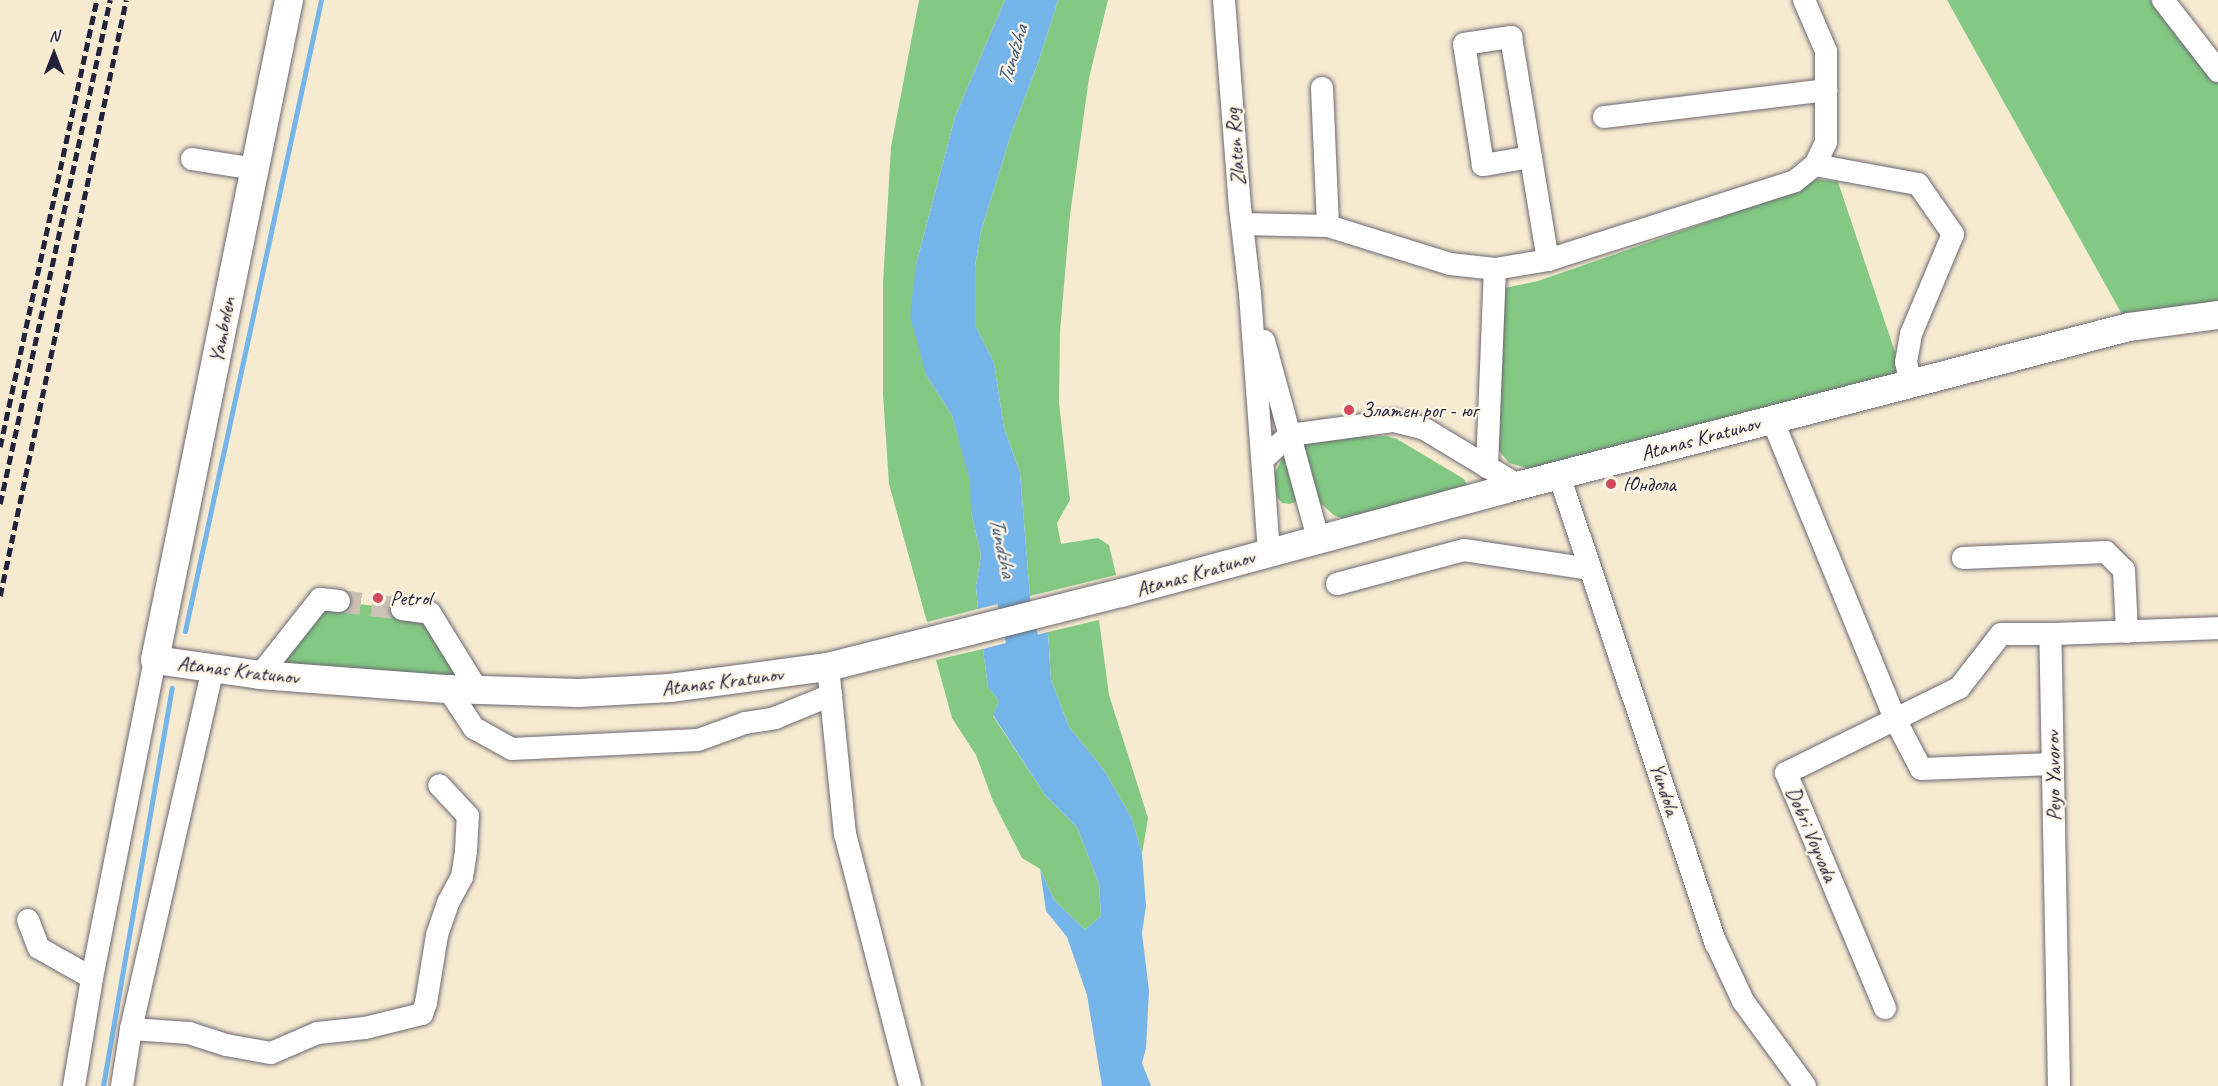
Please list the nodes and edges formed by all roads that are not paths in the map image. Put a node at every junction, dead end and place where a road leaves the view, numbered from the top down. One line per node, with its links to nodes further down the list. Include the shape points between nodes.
1 (289, 0): 12 (main road, Yambolen)
2 (1224, 0): 13 (street, Zlaten Rog)
3 (1804, 0): 7 (street, via 1826,51)
4 (2163, 0): 5 (street)
5 (2218, 71)
6 (1322, 88): 14 (street)
7 (1826, 90): 8 (street); 11 (street, via 1826,142)
8 (1604, 117)
9 (1531, 157): 9 (street, via 1511,37 1464,44 1483,165); 15 (street)
10 (192, 159): 12 (street)
11 (1815, 165): 15 (street, via 1795,181); 19 (street, via 1918,184 1953,234 1911,334 1906,362)
12 (255, 169): 36 (main road, Yambolen)
13 (1242, 224): 14 (street); 17 (street, Zlaten Rog)
14 (1328, 226): 16 (street, via 1450,264)
15 (1548, 260): 16 (street)
16 (1495, 269): 23 (street)
17 (1251, 294): 21 (street, Zlaten Rog); 22 (street, Zlaten Rog)
18 (2218, 315): 19 (main road, Atanas Kratunov, via 2129,327)
19 (1911, 383): 20 (main road, Atanas Kratunov)
20 (1772, 419): 24 (main road, Atanas Kratunov); 43 (street)
21 (1290, 435): 22 (street); 23 (street, via 1394,421 1423,428); 26 (street, Zlaten Rog)
22 (1263, 459): 27 (street, Zlaten Rog)
23 (1487, 467): 25 (street)
24 (1559, 475): 25 (main road, Atanas Kratunov); 29 (street, Yundola)
25 (1519, 486): 26 (main road, Atanas Kratunov)
26 (1318, 539): 27 (main road, Atanas Kratunov)
27 (1269, 552): 37 (main road, Atanas Kratunov)
28 (1964, 558): 34 (street, via 2106,552 2124,570)
29 (1590, 569): 30 (street, via 1464,550); 53 (street, Yundola, via 1716,942 1743,1001)
30 (1337, 584)
31 (339, 601): 39 (street, via 320,599)
32 (402, 609): 41 (street, via 430,613)
33 (2218, 628): 34 (street)
34 (2127, 632): 35 (street)
35 (2050, 634): 43 (street, Dobri Voyvoda, via 2001,634 1959,688); 44 (street, Peyo Yavorov)
36 (155, 660): 38 (main road, Atanas Kratunov); 47 (street)
37 (828, 667): 41 (main road, Atanas Kratunov, via 670,688 579,693); 42 (street)
38 (213, 669): 39 (main road, Atanas Kratunov); 49 (street)
39 (260, 675): 40 (main road, Atanas Kratunov)
40 (448, 689): 41 (main road, Atanas Kratunov); 42 (street, via 474,728 512,749 698,740 745,723 775,718)
41 (478, 691)
42 (831, 695): 52 (street, via 845,834)
43 (1895, 719): 44 (street, via 1922,769); 48 (street, Dobri Voyvoda, via 1786,773)
44 (2053, 764): 54 (street, Peyo Yavorov)
45 (439, 785): 49 (street, via 468,816 466,851 462,877 437,935 422,1014 365,1028 318,1033 271,1053 189,1033)
46 (28, 920): 47 (street, via 39,948)
47 (92, 978): 50 (street)
48 (1885, 1008)
49 (131, 1029): 51 (street)
50 (74, 1086)
51 (122, 1086)
52 (910, 1086)
53 (1805, 1086)
54 (2060, 1086)

